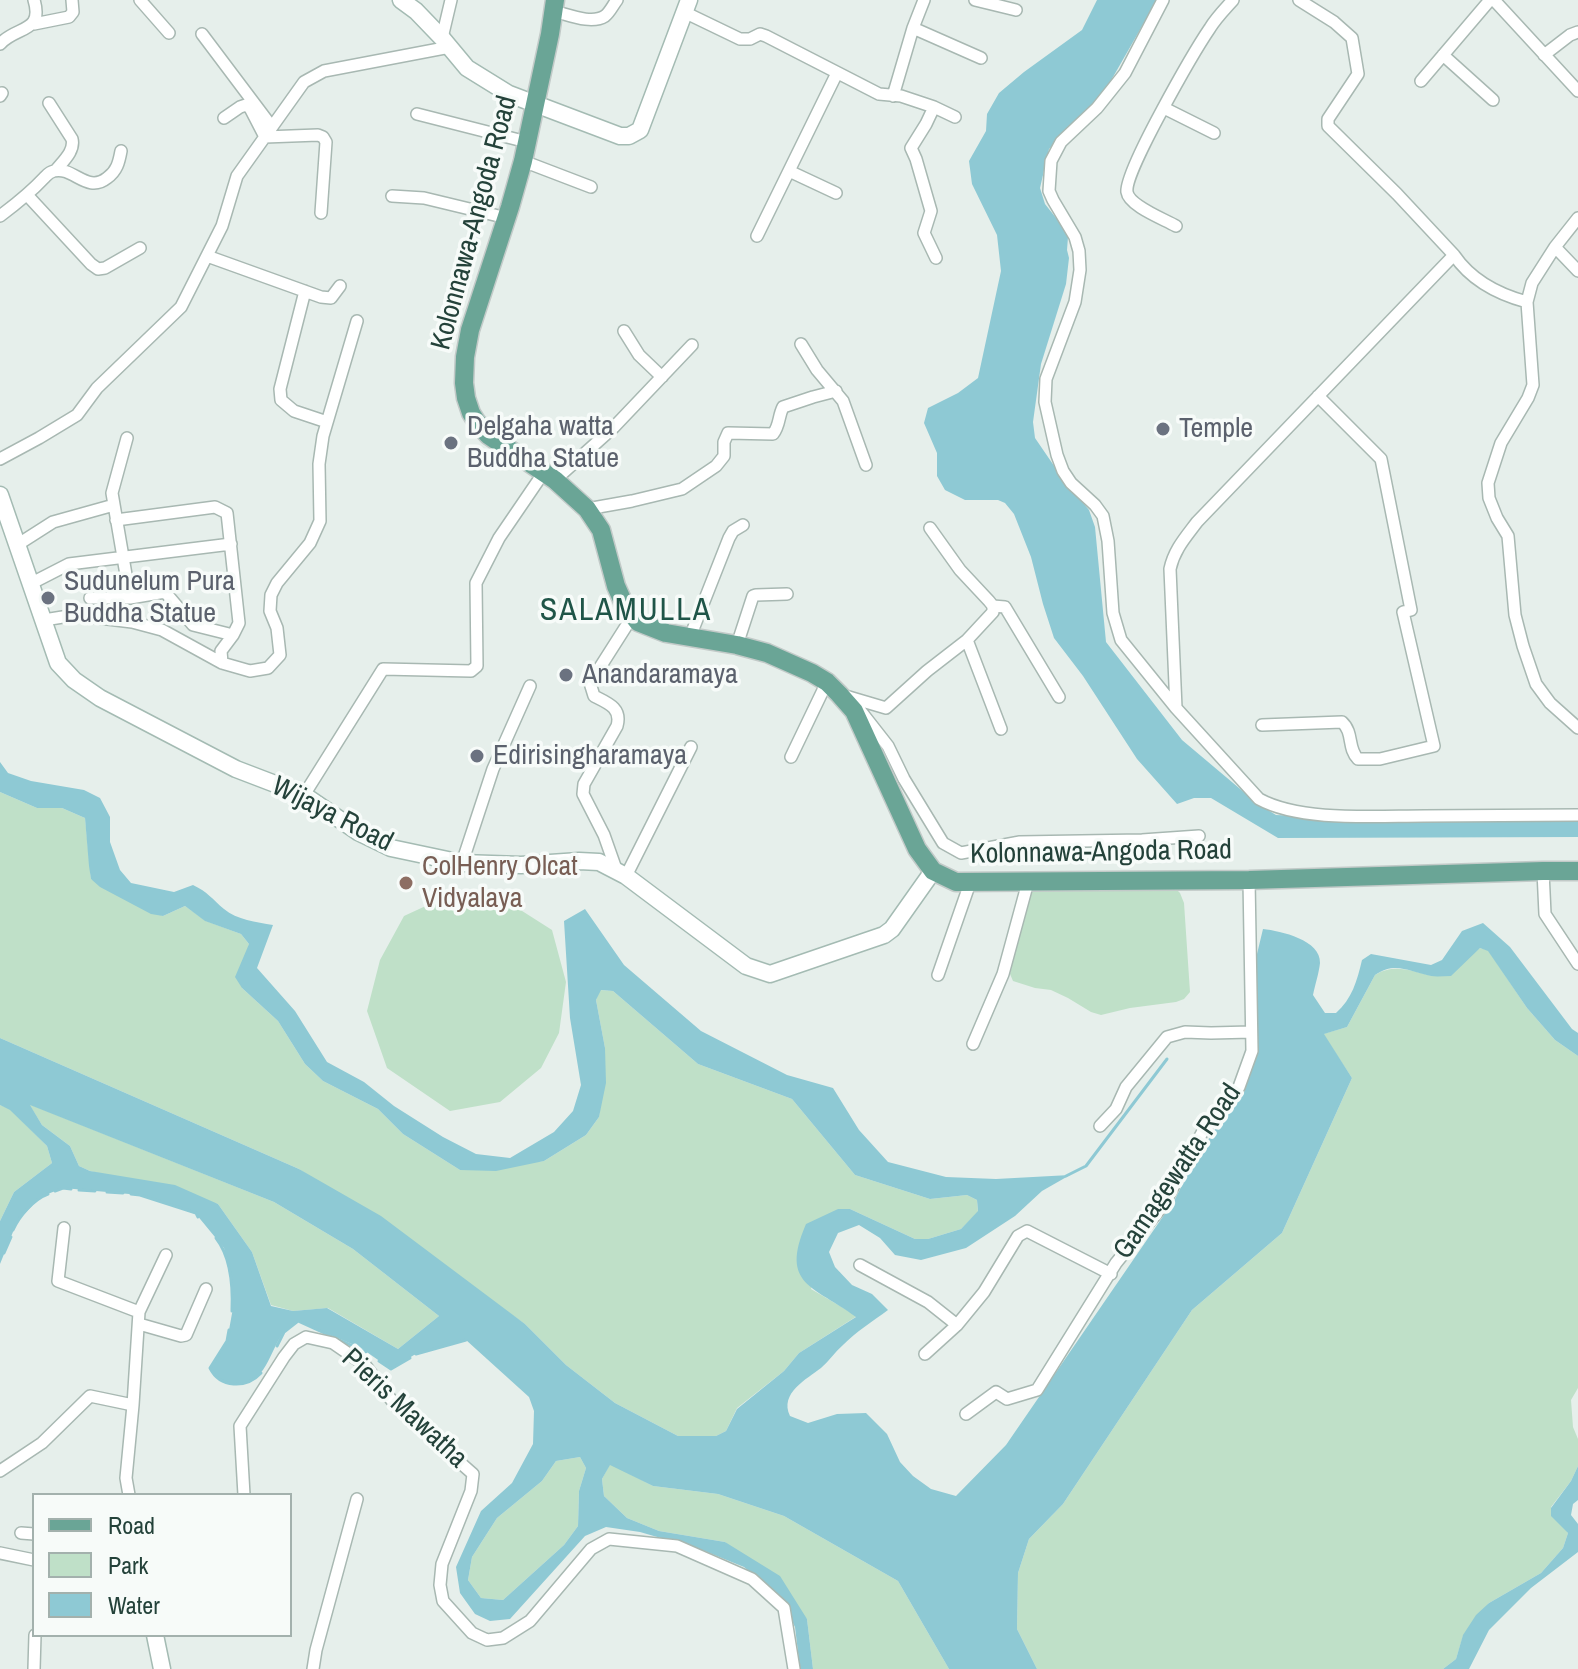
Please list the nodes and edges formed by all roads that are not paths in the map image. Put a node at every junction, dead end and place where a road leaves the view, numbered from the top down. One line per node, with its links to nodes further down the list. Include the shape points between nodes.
1 (34, 0): 16 (street)
2 (72, 0): 16 (street, via 69,17)
3 (140, 0): 19 (street)
4 (401, 0): 21 (street)
5 (451, 0): 21 (street)
6 (617, 0): 13 (street, via 608,14 588,19)
7 (924, 0): 17 (street)
8 (975, 0): 15 (street)
9 (1163, 0): 100 (street, via 1125,73 1061,142 1051,161 1049,191 1075,237 1080,270 1075,302 1044,392 1063,471 1103,516 1113,613 1121,640)
10 (1233, 0): 34 (street, via 1212,25)
11 (1299, 0): 57 (street, via 1352,38 1358,74 1328,126)
12 (1492, 0): 23 (street); 24 (street)
13 (554, 5): 32 (main road, Kolonnawa-Angoda Road)
14 (686, 6): 26 (street, via 740,39 766,36); 32 (street, via 640,130 620,136)
15 (1016, 10)
16 (34, 24): 22 (street)
17 (913, 28): 25 (street); 29 (street)
18 (1578, 32): 24 (street)
19 (169, 33)
20 (202, 34): 38 (street)
21 (446, 42): 32 (street, via 467,68 509,94); 38 (street, via 324,71 304,82)
22 (0, 44)
23 (1443, 55): 27 (street); 30 (street)
24 (1544, 55): 28 (street)
25 (981, 58)
26 (837, 73): 29 (street); 44 (street)
27 (1421, 81)
28 (1578, 91)
29 (893, 96): 33 (street)
30 (1493, 100)
31 (49, 103): 43 (street, via 73,144)
32 (536, 103): 40 (main road, Kolonnawa-Angoda Road)
33 (934, 107): 36 (street); 59 (street, via 911,148 931,211 924,233)
34 (1164, 108): 39 (street); 53 (street, via 1127,192 1133,203)
35 (417, 114): 40 (street)
36 (955, 117)
37 (224, 118): 38 (street, via 246,105)
38 (268, 132): 49 (street, via 323,137); 58 (street, via 237,176)
39 (1214, 133)
40 (527, 142): 42 (main road, Kolonnawa-Angoda Road)
41 (121, 151): 43 (street, via 118,167 95,184)
42 (523, 161): 45 (street); 51 (main road, Kolonnawa-Angoda Road)
43 (56, 170): 47 (street)
44 (789, 171): 46 (street); 54 (street)
45 (591, 187)
46 (836, 193)
47 (28, 196): 50 (street); 56 (street, via 98,269)
48 (392, 196): 51 (street, via 424,198)
49 (321, 213)
50 (0, 216)
51 (507, 218): 75 (main road, Kolonnawa-Angoda Road, via 470,330 466,398 482,428)
52 (1578, 218): 55 (street)
53 (1176, 226)
54 (757, 236)
55 (1555, 247): 60 (street); 63 (street, via 1532,283)
56 (140, 248)
57 (1454, 255): 63 (street, via 1487,287); 70 (street)
58 (207, 256): 62 (street); 73 (street, via 181,307 97,388 77,415)
59 (936, 258)
60 (1578, 271)
61 (340, 286): 62 (street, via 331,298)
62 (305, 291): 71 (street, via 281,400 294,411)
63 (1527, 302): 102 (street, via 1533,385 1501,443 1488,483 1489,498 1511,545 1515,615 1536,684)
64 (357, 321): 71 (street)
65 (624, 331): 68 (street)
66 (801, 344): 69 (street)
67 (692, 345): 68 (street)
68 (662, 377): 75 (street, via 614,427)
69 (836, 391): 74 (street); 78 (street, via 783,407 773,434 728,433 724,456 716,466 682,489)
70 (1318, 396): 100 (street, via 1197,522 1172,557); 101 (street, via 1381,459 1411,610 1403,612 1434,746 1358,759 1349,728 1342,722)
71 (327, 422): 96 (street, via 319,464 320,521 271,595 280,655 268,668 250,671)
72 (127, 438): 77 (street, via 112,493)
73 (0, 459)
74 (866, 465)
75 (549, 476): 78 (main road, Kolonnawa-Angoda Road); 106 (street, via 499,538 476,583 477,666 471,671 383,669)
76 (0, 495): 83 (street, Wijaya Road)
77 (114, 505): 79 (street); 83 (street, via 53,522)
78 (587, 509): 90 (main road, Kolonnawa-Angoda Road, via 601,530 616,586)
79 (116, 520): 82 (street, via 221,508 227,513); 84 (street)
80 (743, 525): 93 (street, via 729,538)
81 (930, 528): 89 (street)
82 (231, 544): 84 (street); 92 (street, via 239,623)
83 (17, 545): 85 (street, Wijaya Road)
84 (122, 557): 85 (street, via 69,564); 88 (street)
85 (30, 584): 91 (street, Wijaya Road)
86 (787, 594): 95 (street, via 753,596)
87 (90, 598): 88 (street)
88 (130, 598): 92 (street, via 165,592 193,625)
89 (993, 606): 94 (street); 99 (street, via 1005,607)
90 (632, 617): 93 (main road, Kolonnawa-Angoda Road, via 646,627); 113 (street, via 590,683 594,696 613,706 619,719 583,794)
91 (44, 620): 96 (street, via 75,615 132,622 162,630); 106 (street, Wijaya Road, via 58,663 100,698 236,769)
92 (233, 635): 96 (street, via 221,651)
93 (690, 637): 95 (main road, Kolonnawa-Angoda Road)
94 (967, 640): 98 (street, via 886,708); 103 (street)
95 (737, 645): 98 (main road, Kolonnawa-Angoda Road, via 791,662)
96 (222, 663)
97 (530, 686): 109 (street, via 493,769)
98 (838, 691): 105 (street); 108 (street, via 888,746 943,843 961,853 1020,842); 110 (main road, Kolonnawa-Angoda Road, via 854,711 905,825)
99 (1059, 697)
100 (1176, 708): 107 (street, via 1259,799 1281,807 1314,814 1381,816)
101 (1262, 725)
102 (1578, 728)
103 (1001, 729)
104 (691, 747): 113 (street)
105 (791, 757)
106 (304, 795): 109 (street, Wijaya Road, via 391,848)
107 (1578, 815)
108 (1199, 836)
109 (462, 863): 113 (street, Wijaya Road, via 599,862)
110 (933, 871): 113 (street, Wijaya Road, via 884,935 770,974 746,966); 116 (main road, Kolonnawa-Angoda Road)
111 (1543, 871): 112 (main road, Kolonnawa-Angoda Road); 114 (main road, Kolonnawa-Angoda Road); 117 (street, via 1545,914)
112 (1578, 871)
113 (621, 872)
114 (1249, 880): 115 (main road, Kolonnawa-Angoda Road); 119 (street, Gamagewatta Road)
115 (1028, 882): 116 (main road, Kolonnawa-Angoda Road); 120 (street, via 1003,974)
116 (970, 883): 118 (street)
117 (1578, 964)
118 (938, 975)
119 (1251, 1032): 121 (street, via 1167,1037); 125 (street, Gamagewatta Road, via 1252,1051 1239,1087 1203,1131 1164,1204)
120 (973, 1044)
121 (1100, 1126)
122 (64, 1228): 127 (street, via 58,1281)
123 (166, 1255): 127 (street)
124 (860, 1265): 128 (street, via 928,1302)
125 (1111, 1274): 128 (street, Gamagewatta Road, via 1027,1231 1018,1236); 131 (street, Gamagewatta Road, via 1037,1390 1007,1399 996,1392)
126 (206, 1289): 127 (street, via 186,1335)
127 (139, 1318): 130 (street)
128 (957, 1325): 129 (street, Gamagewatta Road)
129 (925, 1354)
130 (133, 1405): 132 (street, via 90,1396 42,1443); 133 (street)
131 (966, 1414)
132 (0, 1471)
133 (129, 1493)
134 (244, 1493): 145 (street, Pieris Mawatha, via 240,1426 294,1344 306,1337 333,1343 365,1365 396,1406 473,1474 442,1564 440,1585 443,1601 472,1633 487,1640 503,1638 530,1621 591,1549 609,1539 677,1546 752,1579 784,1608)
135 (357, 1499): 144 (street)
136 (21, 1533): 137 (street)
137 (32, 1534)
138 (0, 1553): 139 (street)
139 (32, 1560)
140 (35, 1637): 142 (street)
141 (155, 1637): 143 (street)
142 (34, 1669)
143 (162, 1669)
144 (313, 1669)
145 (794, 1669)

